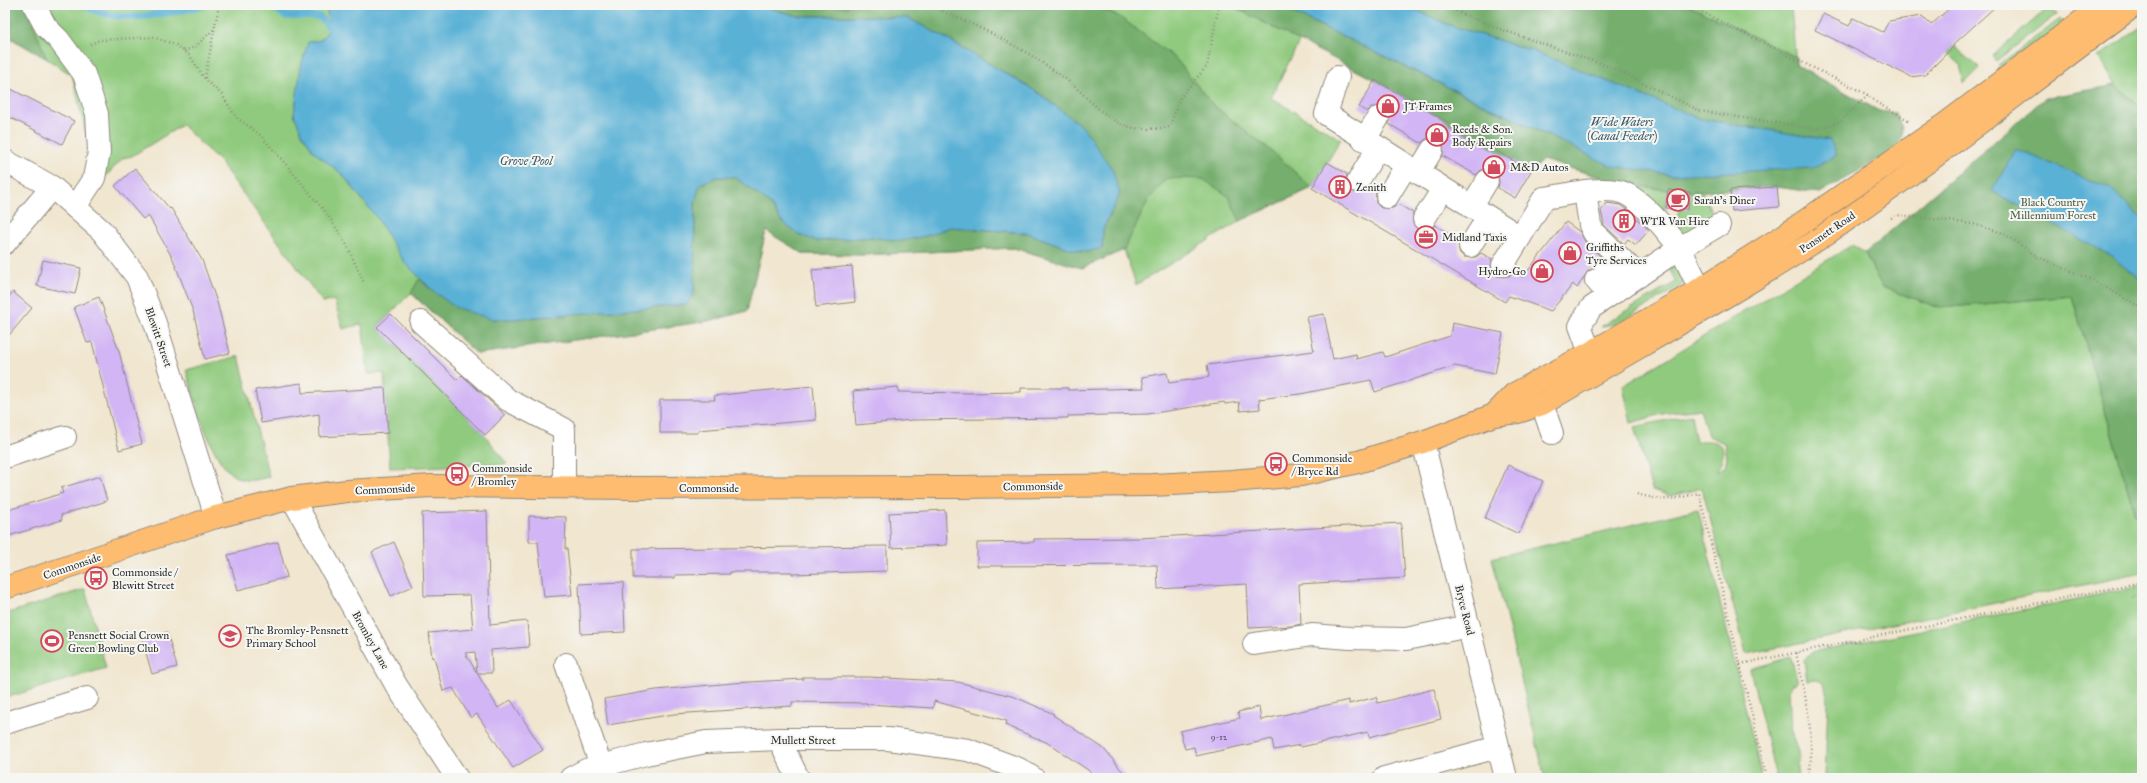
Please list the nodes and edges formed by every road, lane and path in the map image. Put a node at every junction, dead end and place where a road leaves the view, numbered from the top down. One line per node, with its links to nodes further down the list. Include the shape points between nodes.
1 (34, 5): 13 (street, via 46,27)
2 (219, 5): 11 (path)
3 (305, 5): 4 (path)
4 (312, 5)
5 (928, 5): 6 (path, via 976,25 1034,56 1070,82 1091,103 1120,123 1145,130 1170,127 1178,99 1207,66)
6 (1219, 5)
7 (1441, 5): 16 (path, via 1497,28 1613,68 1700,110 1817,129 1841,121)
8 (1688, 5): 16 (path)
9 (2103, 5): 18 (main road, Pensnett Road)
10 (2135, 5): 43 (main road, Pensnett Road, via 1948,146 1817,239)
11 (215, 28): 12 (path, via 195,47); 15 (path)
12 (183, 51): 13 (path, via 176,45 153,37 125,38 100,40 85,46); 15 (path, via 190,56)
13 (71, 57): 29 (street, via 84,74 97,114 99,152 94,178)
14 (1338, 77): 19 (street, via 1326,114)
15 (205, 79): 40 (path, via 222,95 236,117 258,134 279,156 327,214 346,243)
16 (1868, 95): 18 (path)
17 (1378, 118): 19 (street)
18 (1930, 135): 41 (main road, Pensnett Road, via 1783,236)
19 (1371, 144): 22 (street); 23 (street)
20 (1432, 150): 22 (street)
21 (5, 161): 25 (street, Blewitt Street)
22 (1412, 169): 26 (street); 28 (street)
23 (1358, 181)
24 (1487, 181): 30 (street)
25 (52, 187): 29 (street, Blewitt Street); 35 (street)
26 (1443, 189): 30 (street); 31 (street)
27 (1584, 192): 34 (street, via 1544,198); 37 (street, via 1601,189 1619,191 1626,195 1639,203 1661,224); 39 (street, via 1590,225)
28 (1387, 197)
29 (75, 207): 56 (street, Blewitt Street, via 102,231 137,277 155,323)
30 (1480, 212): 34 (street); 36 (street)
31 (1424, 219)
32 (1887, 219): 42 (path, via 1900,215 1966,223 2003,232 2038,257 2094,281)
33 (1719, 225): 37 (street)
34 (1520, 237): 38 (street)
35 (5, 243)
36 (1470, 246)
37 (1680, 248): 39 (street); 41 (street)
38 (1503, 266)
39 (1614, 281): 45 (street, via 1591,308 1580,326)
40 (364, 283)
41 (1700, 289): 43 (street); 45 (main road, Pensnett Road)
42 (2142, 308)
43 (1696, 314): 46 (main road, Pensnett Road)
44 (420, 322): 53 (street, via 508,400 564,429)
45 (1590, 353): 46 (street, via 1599,359 1618,349); 48 (main road, Pensnett Road, via 1514,394)
46 (1628, 353): 47 (main road, Pensnett Road)
47 (1542, 404): 48 (main road, Pensnett Road, via 1518,412); 49 (street)
48 (1494, 415): 51 (main road, Pensnett Road)
49 (1552, 433)
50 (65, 437): 52 (street)
51 (1423, 442): 53 (main road, Commonside, via 1358,462 1301,475 1152,485); 59 (street, Bryce Road)
52 (5, 456)
53 (564, 487): 55 (main road, Commonside, via 425,486 347,490)
54 (1637, 494): 63 (path, via 1660,500 1672,500 1699,494)
55 (292, 498): 56 (main road, Commonside); 69 (street, Bromley Lane, via 396,685)
56 (216, 517): 58 (main road, Commonside)
57 (2142, 582): 61 (path)
58 (5, 588)
59 (1469, 626): 60 (street, via 1406,639 1312,635); 67 (street, Bryce Road)
60 (1254, 644)
61 (1796, 653): 63 (path); 76 (path, via 1807,706 1811,756)
62 (566, 664): 68 (street)
63 (1740, 664): 75 (path)
64 (87, 698): 65 (street)
65 (5, 723)
66 (779, 739): 68 (street, Mullett Street, via 706,742); 71 (street); 72 (street, Mullett Street, via 888,739 968,750 1019,769)
67 (1498, 748): 73 (street); 74 (street, Bryce Road)
68 (601, 766): 70 (street, Mullett Street)
69 (457, 778)
70 (571, 778)
71 (798, 778)
72 (1033, 778)
73 (1384, 778)
74 (1506, 778)
75 (1767, 778)
76 (1808, 778)

